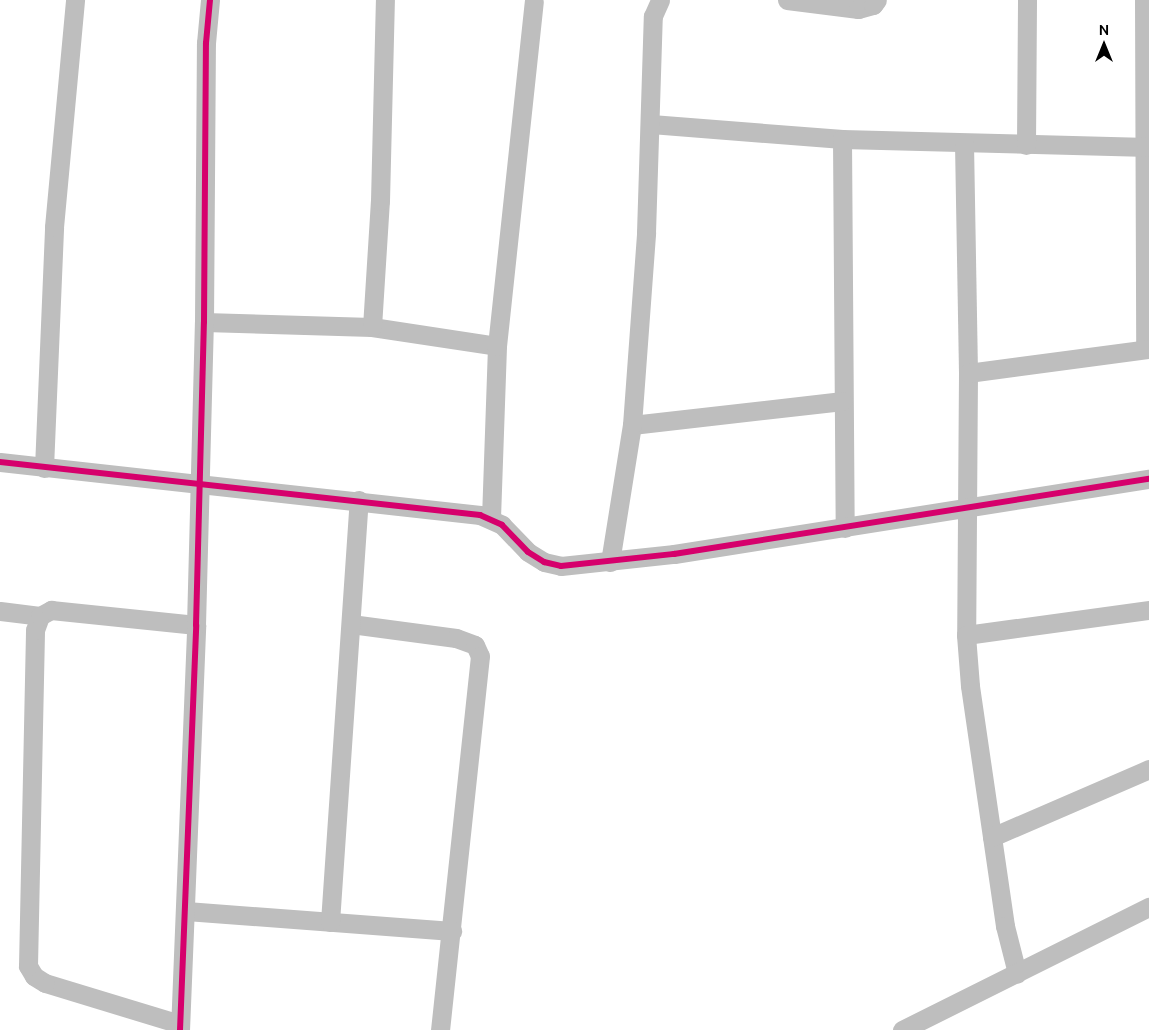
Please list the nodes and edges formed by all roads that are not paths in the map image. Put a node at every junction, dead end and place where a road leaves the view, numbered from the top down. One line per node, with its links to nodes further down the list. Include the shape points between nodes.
1 (75, 0): 23 (street, via 54,227)
2 (210, 0): 15 (street, via 206,43)
3 (385, 0): 16 (street, via 380,201)
4 (660, 0): 10 (street, via 653,16)
5 (787, 0): 6 (street, via 858,9 874,5)
6 (877, 0)
7 (1027, 0): 13 (street)
8 (1144, 0): 14 (street)
9 (534, 2): 17 (street)
10 (651, 124): 11 (street); 21 (street)
11 (842, 139): 12 (street); 20 (street)
12 (964, 144): 13 (street); 19 (street)
13 (1026, 145): 14 (street)
14 (1146, 147): 18 (street)
15 (204, 322): 16 (street); 25 (street)
16 (372, 327): 17 (street)
17 (497, 346): 28 (street)
18 (1147, 349): 19 (street)
19 (968, 372): 27 (street)
20 (843, 401): 21 (street); 29 (street)
21 (632, 424): 30 (street)
22 (0, 462): 23 (street)
23 (44, 468): 25 (street)
24 (1149, 479): 27 (street)
25 (197, 486): 26 (street); 35 (street)
26 (359, 500): 28 (street); 34 (street)
27 (965, 508): 29 (street); 36 (street)
28 (491, 518): 30 (street, via 544,562 561,566)
29 (845, 528): 30 (street)
30 (610, 562)
31 (1149, 610): 36 (street)
32 (0, 611): 33 (street)
33 (40, 616): 35 (street, via 51,610); 44 (street, via 35,630 28,966 34,976 46,983)
34 (351, 624): 41 (street); 42 (street, via 456,638 475,645 480,656)
35 (196, 625): 40 (street)
36 (966, 635): 38 (street, via 970,686)
37 (1149, 769): 38 (street)
38 (992, 837): 43 (street, via 1007,935)
39 (1149, 907): 43 (street)
40 (186, 911): 41 (street); 44 (street)
41 (330, 922): 42 (street)
42 (452, 931): 45 (street)
43 (1017, 973): 46 (street)
44 (180, 1027)
45 (440, 1030)
46 (902, 1030)

